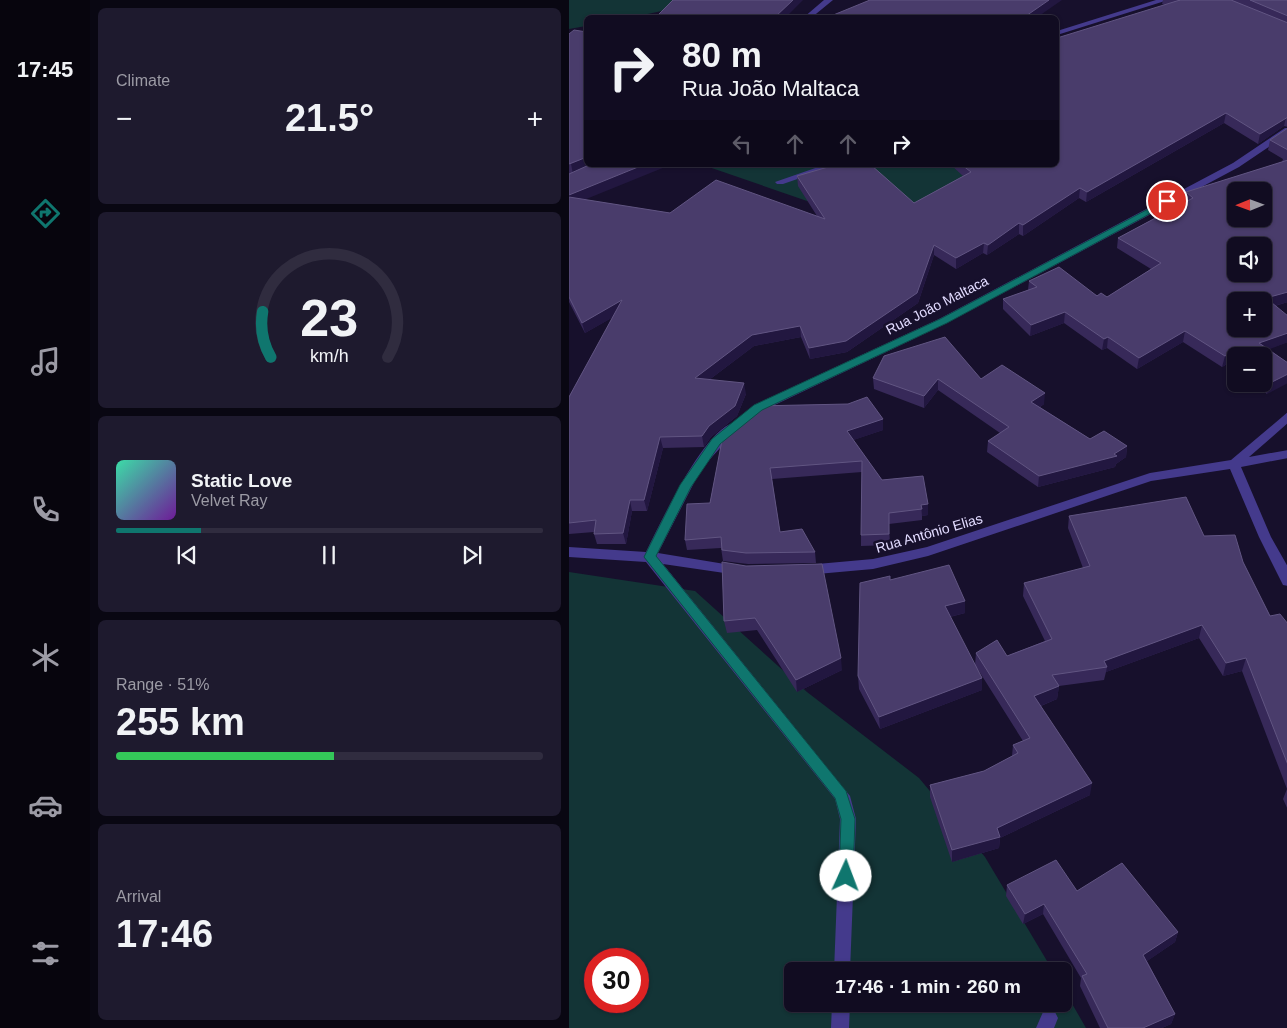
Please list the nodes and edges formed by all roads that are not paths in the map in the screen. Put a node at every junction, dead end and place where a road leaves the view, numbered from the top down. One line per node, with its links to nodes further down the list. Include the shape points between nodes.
1 (829, 0): 3 (street)
2 (1164, 0): 4 (street)
3 (810, 15)
4 (1059, 32)
5 (1287, 130): 12 (street, Rua João Maltaca, via 1236,165 943,321 758,408 716,441 686,485)
6 (827, 167): 7 (street)
7 (780, 182)
8 (1287, 416): 10 (street)
9 (1287, 454): 10 (street, Rua Antônio Elias)
10 (1234, 464): 13 (street, Rua Antônio Elias, via 1150,476 928,551 873,564); 15 (street)
11 (569, 552): 12 (street)
12 (650, 557): 14 (street); 16 (street, via 841,796 848,819)
13 (794, 571)
14 (748, 572)
15 (1287, 581)
16 (842, 962)
17 (841, 1012): 18 (street)
18 (840, 1028)

